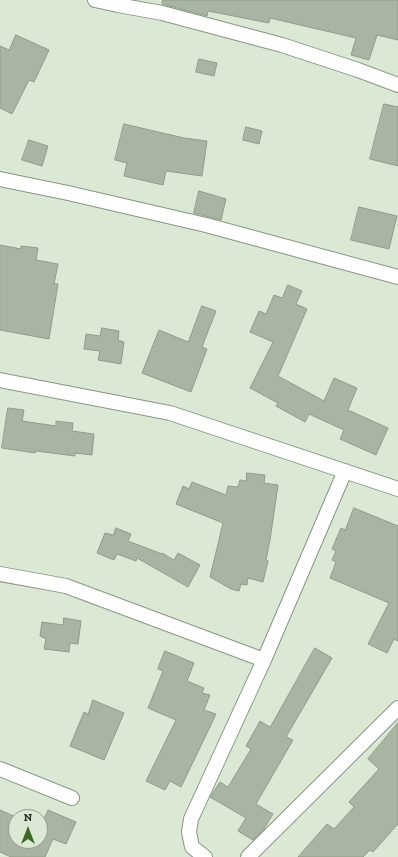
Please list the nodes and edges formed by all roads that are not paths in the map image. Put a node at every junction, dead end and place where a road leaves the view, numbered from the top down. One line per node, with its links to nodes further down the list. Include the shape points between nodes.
1 (95, 0): 2 (street)
2 (119, 3): 3 (street, via 282,45)
3 (398, 85)
4 (0, 179): 5 (street, via 206,225)
5 (398, 277)
6 (0, 380): 7 (street, via 170,413)
7 (345, 471): 8 (street); 10 (street)
8 (398, 489)
9 (0, 574): 10 (street, via 66,586)
10 (264, 660): 14 (street, via 191,819 189,832 192,847)
11 (398, 708): 15 (street)
12 (0, 769): 13 (street)
13 (72, 798)
14 (205, 857)
15 (248, 857)

